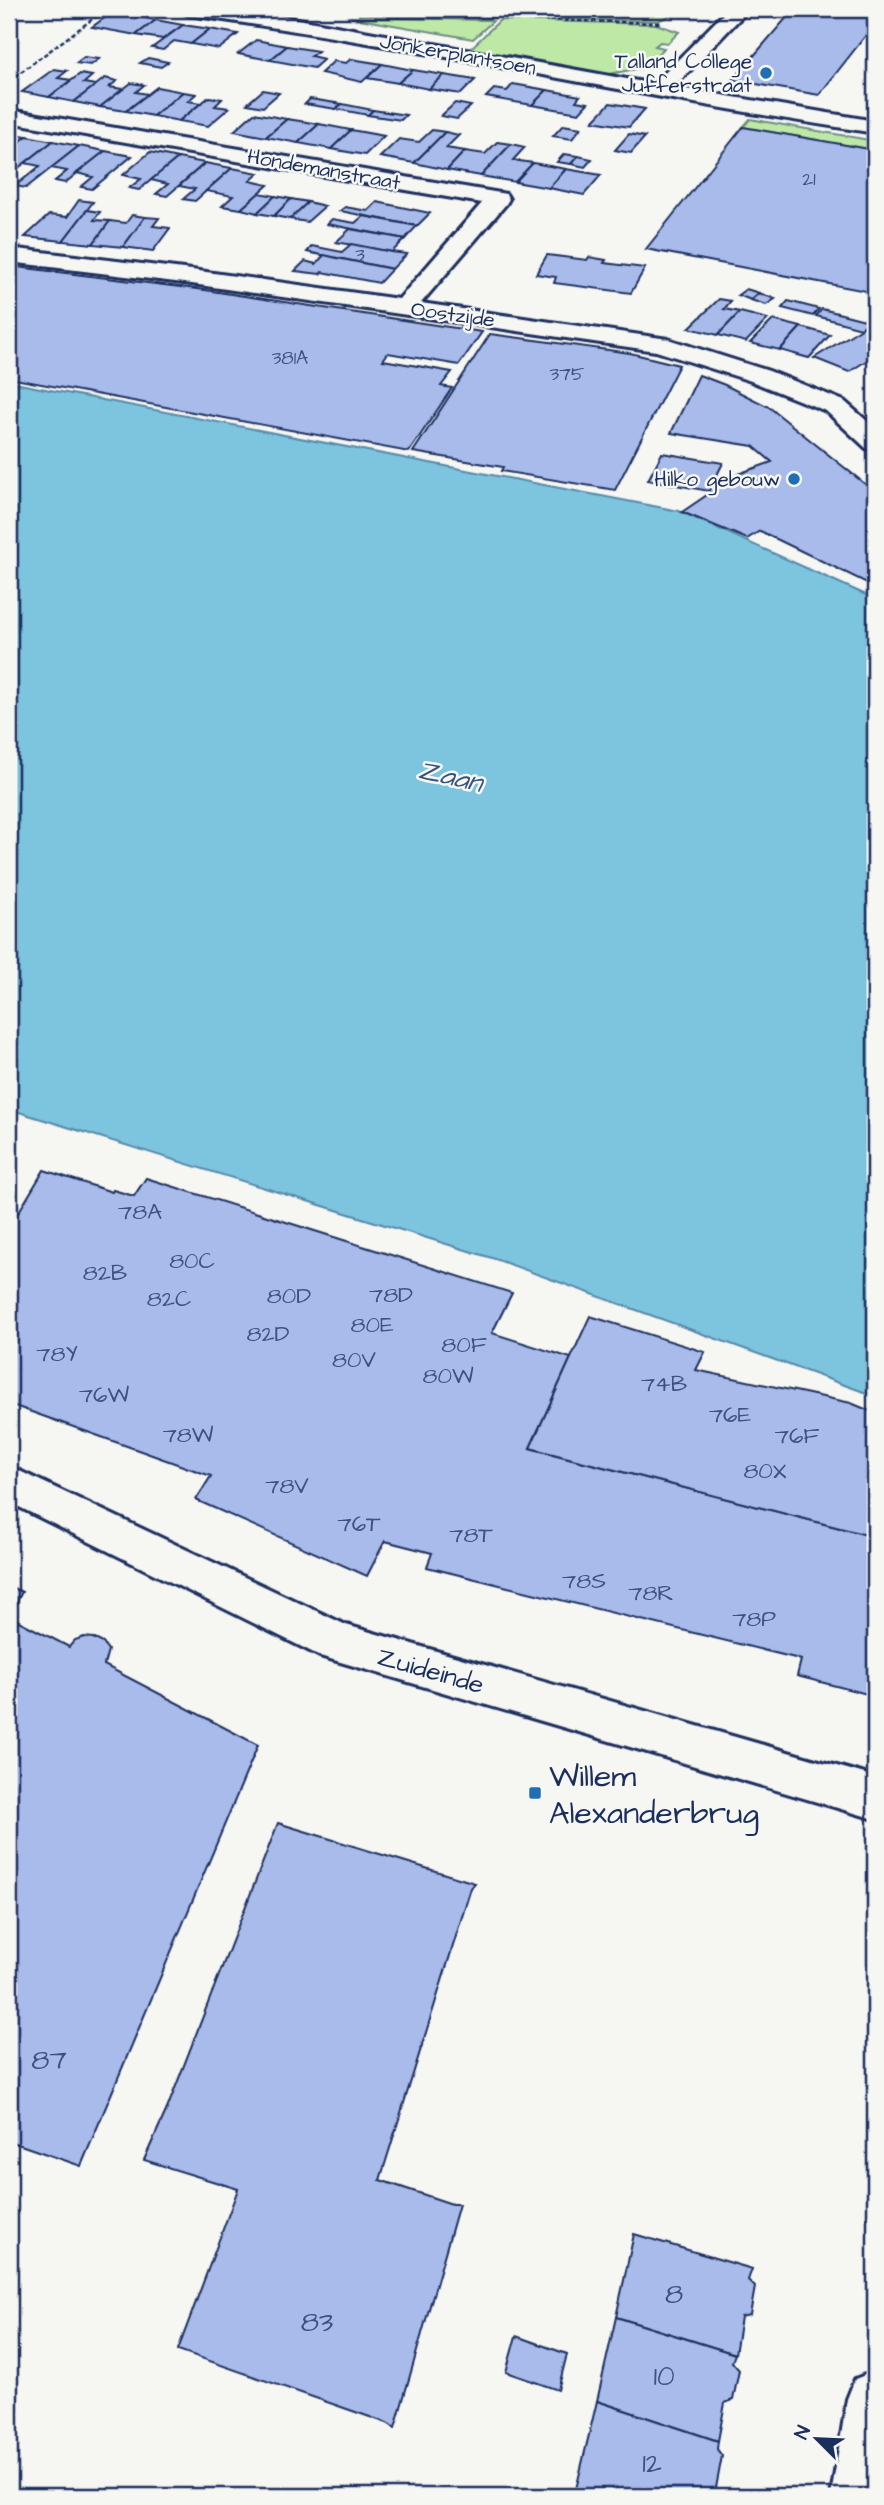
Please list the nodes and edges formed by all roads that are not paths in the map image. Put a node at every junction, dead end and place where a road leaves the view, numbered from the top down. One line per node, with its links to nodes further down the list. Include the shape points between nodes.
1 (188, 9): 3 (street, Jonkerplantsoen)
2 (739, 9): 4 (street)
3 (283, 15): 4 (street, Jonkerplantsoen)
4 (659, 91): 6 (street, Jonkerplantsoen)
5 (9, 116): 8 (street, Hondemanstraat, via 498,199)
6 (875, 127)
7 (9, 255): 8 (street, Oostzijde)
8 (405, 307): 9 (street, Oostzijde, via 659,344 835,406)
9 (875, 442)
10 (9, 1483): 11 (street, Zuideinde, via 336,1642)
11 (875, 1798)
12 (875, 2399): 13 (street)
13 (860, 2496)

